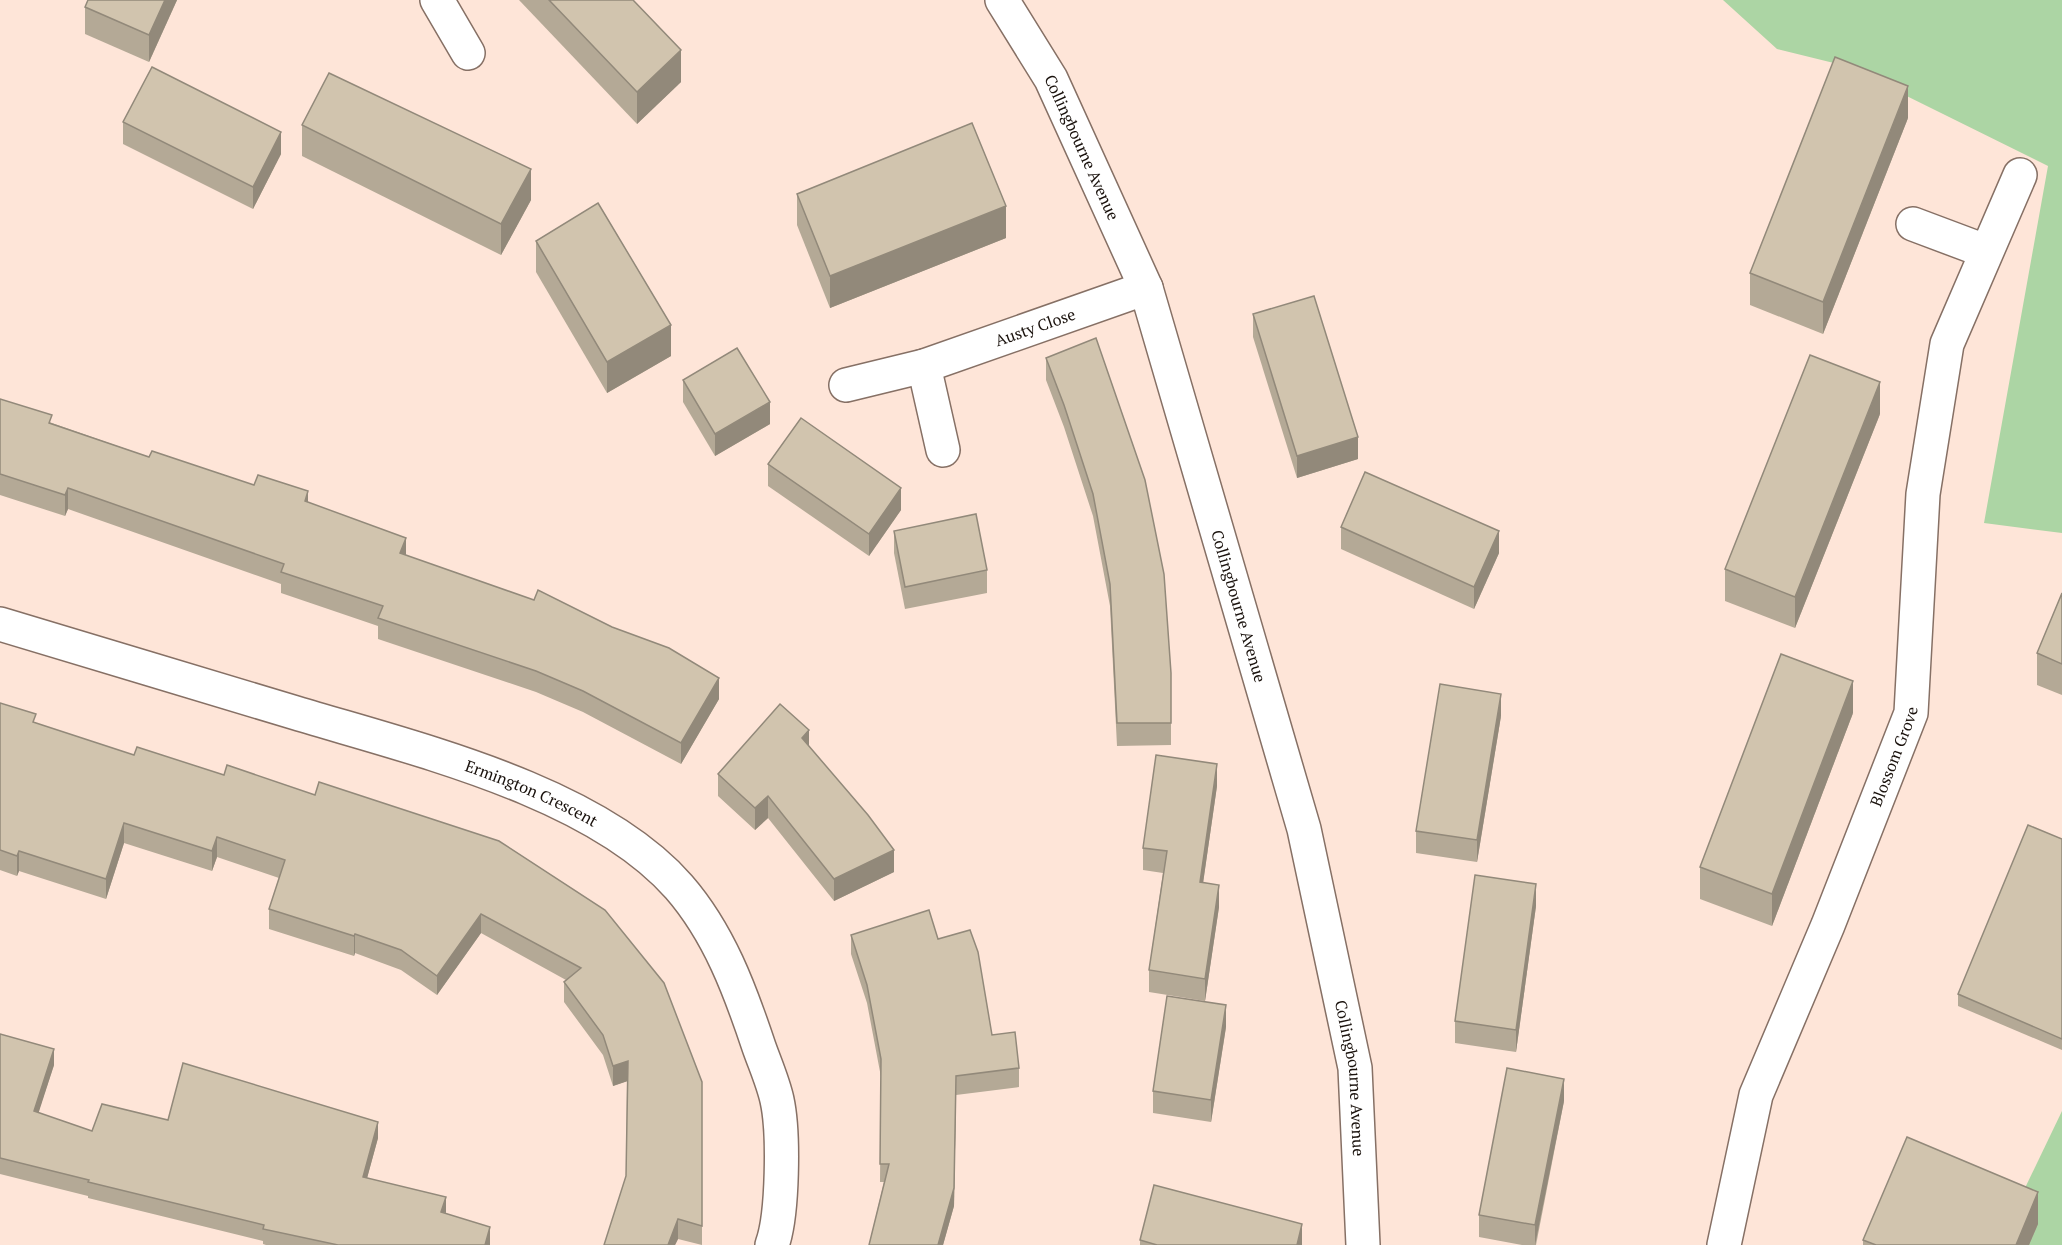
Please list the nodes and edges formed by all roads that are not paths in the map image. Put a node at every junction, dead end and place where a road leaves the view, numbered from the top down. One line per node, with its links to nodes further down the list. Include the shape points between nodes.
1 (437, 0): 3 (street)
2 (1002, 0): 7 (street, Collingbourne Avenue, via 1051,79)
3 (468, 53)
4 (2020, 175): 6 (street, Blossom Grove)
5 (1913, 224): 6 (street)
6 (1985, 251): 14 (street, Blossom Grove, via 1947,344 1923,494 1911,713 1756,1095)
7 (1146, 288): 8 (street, Austy Close); 13 (street, Collingbourne Avenue, via 1304,829 1355,1068)
8 (924, 366): 9 (street, Austy Close); 10 (street)
9 (846, 385)
10 (943, 450)
11 (0, 624): 12 (street, Ermington Crescent, via 470,765 569,807 634,846 679,887 714,935 745,1005 777,1101 780,1158 777,1231)
12 (772, 1245)
13 (1363, 1245)
14 (1724, 1245)

